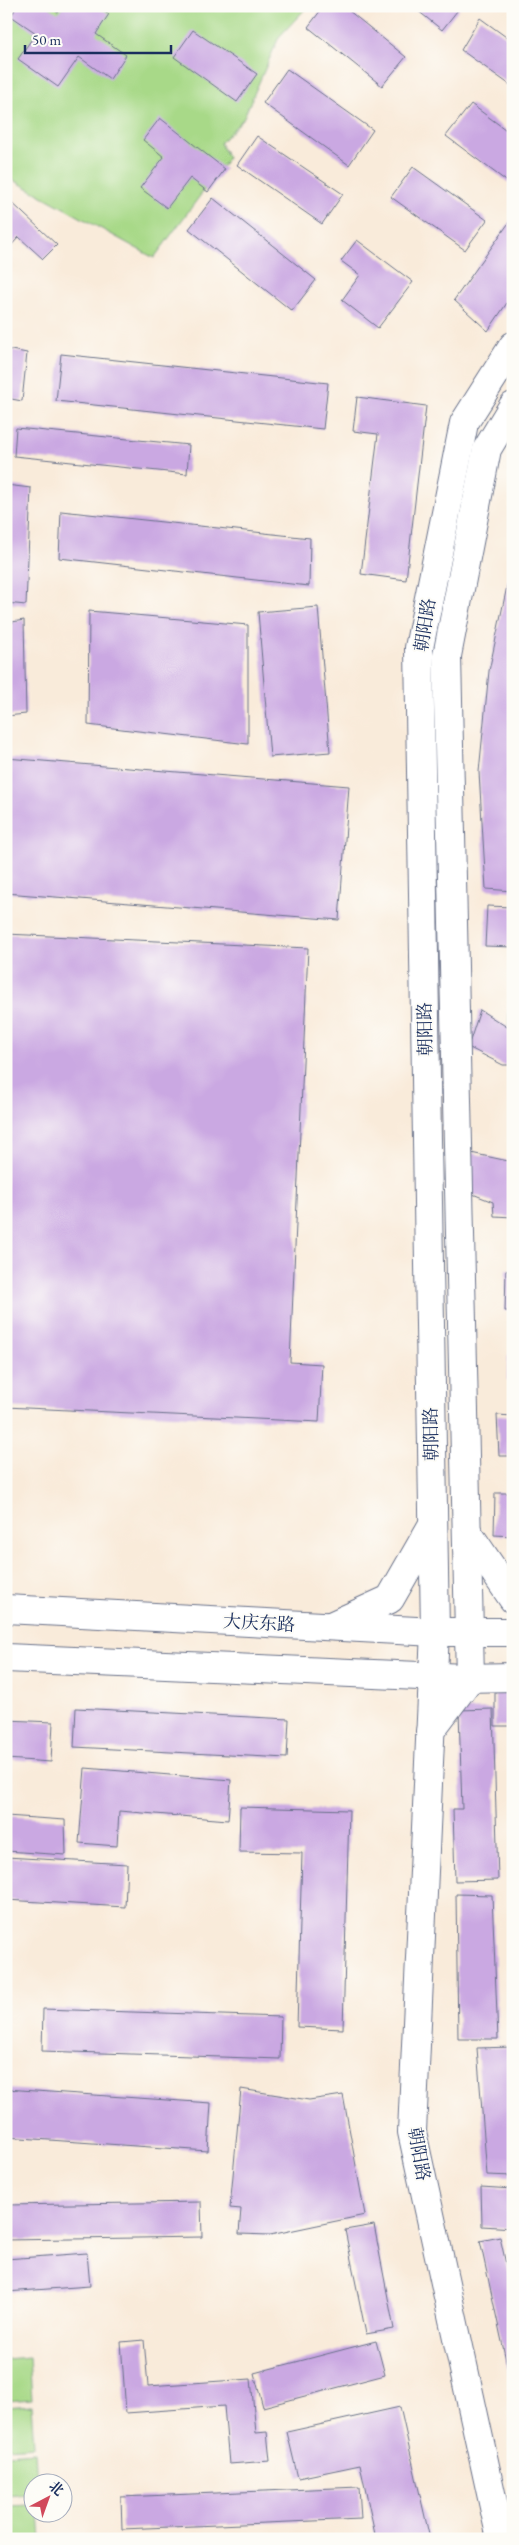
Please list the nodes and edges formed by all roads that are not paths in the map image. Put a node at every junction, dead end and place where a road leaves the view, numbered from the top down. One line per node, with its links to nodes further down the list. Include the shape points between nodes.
1 (513, 346): 3 (main road, 朝阳路, via 464,423 419,648)
2 (513, 406): 4 (main road, 朝阳路, via 487,449 447,656)
3 (432, 1524): 7 (main road, via 390,1599); 8 (main road, 朝阳路)
4 (468, 1533): 5 (main road); 9 (main road, 朝阳路)
5 (513, 1599)
6 (6, 1609): 7 (main road, 大庆东路)
7 (330, 1626): 8 (main road, 大庆东路)
8 (435, 1632): 9 (main road, 大庆东路); 12 (main road, 朝阳路)
9 (470, 1632): 10 (main road, 大庆东路); 14 (main road, 朝阳路)
10 (513, 1632)
11 (6, 1658): 12 (main road)
12 (432, 1676): 14 (main road); 15 (main road, 朝阳路)
13 (513, 1677): 14 (main road)
14 (470, 1678): 15 (main road)
15 (430, 1731): 16 (main road, 朝阳路, via 412,2132)
16 (500, 2539)

